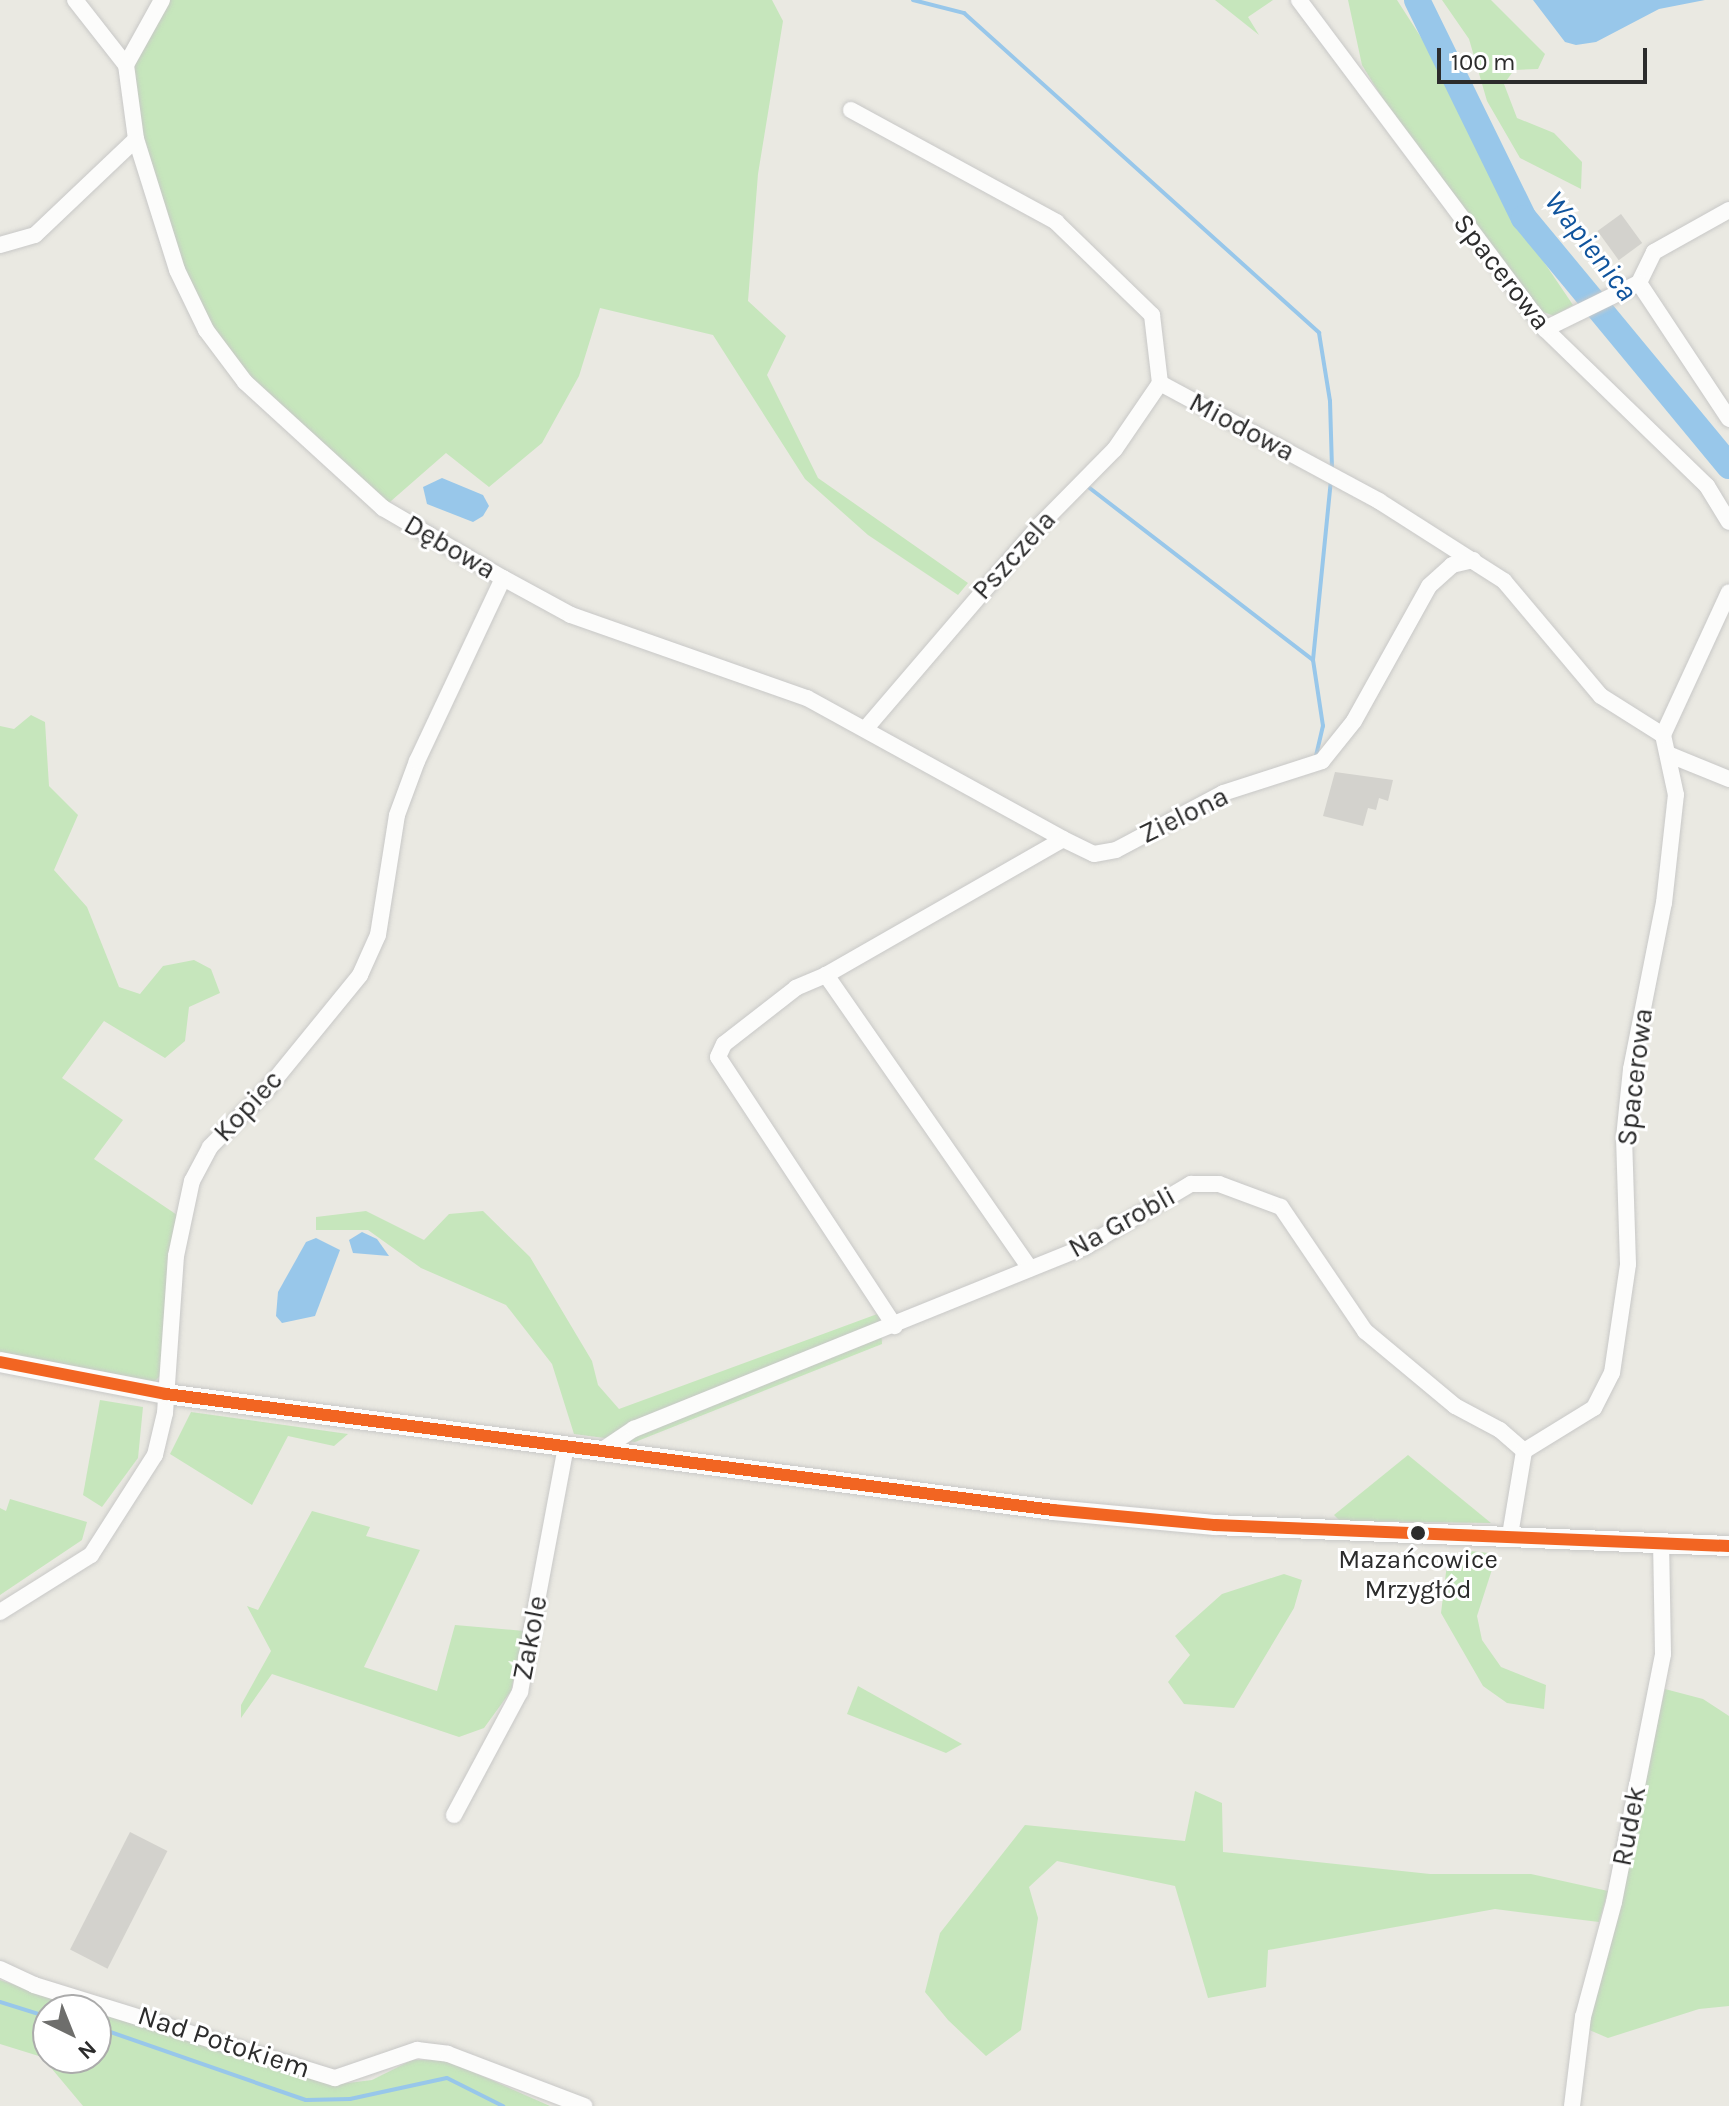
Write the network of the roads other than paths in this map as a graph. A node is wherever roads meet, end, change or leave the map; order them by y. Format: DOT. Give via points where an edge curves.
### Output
graph roads {
  1 [pos="75,0"];
  2 [pos="162,0"];
  3 [pos="1299,0"];
  4 [pos="126,65"];
  5 [pos="851,110"];
  6 [pos="136,139"];
  7 [pos="1729,210"];
  8 [pos="0,245"];
  9 [pos="1639,283"];
  10 [pos="1545,329"];
  11 [pos="1160,383"];
  12 [pos="1729,419"];
  13 [pos="1729,522"];
  14 [pos="1473,560"];
  15 [pos="503,578"];
  16 [pos="1729,592"];
  17 [pos="867,727"];
  18 [pos="1663,735"];
  19 [pos="1670,755"];
  20 [pos="1729,779"];
  21 [pos="1063,839"];
  22 [pos="826,975"];
  23 [pos="1029,1267"];
  24 [pos="895,1326"];
  25 [pos="0,1362"];
  26 [pos="166,1394"];
  27 [pos="566,1447"];
  28 [pos="601,1451"];
  29 [pos="1524,1451"];
  30 [pos="1510,1535"];
  31 [pos="1661,1543"];
  32 [pos="1729,1546"];
  33 [pos="0,1612"];
  34 [pos="454,1815"];
  35 [pos="0,1969"];
  36 [pos="584,2106"];
  37 [pos="1572,2106"];
  1 -- 4 [label="street"];
  2 -- 4 [label="street"];
  3 -- 10 [label="street, Spacerowa"];
  4 -- 6 [label="street, Dębowa"];
  5 -- 11 [label="street, Miodowa" via="1056,222 1152,315"];
  6 -- 8 [label="street" via="35,235"];
  6 -- 15 [label="street, Dębowa" via="177,270 206,330 245,382 383,508"];
  7 -- 9 [label="street" via="1654,252"];
  9 -- 10 [label="street"];
  9 -- 12 [label="street"];
  10 -- 13 [label="street, Spacerowa" via="1707,486"];
  11 -- 14 [label="street, Miodowa" via="1379,501"];
  11 -- 17 [label="street, Pszczela" via="1115,449 1039,526"];
  14 -- 18 [label="street, Miodowa" via="1504,581 1601,696"];
  14 -- 21 [label="street, Zielona" via="1452,565 1429,586 1354,721 1322,761 1223,793 1116,850 1094,854"];
  15 -- 17 [label="street, Dębowa" via="571,615 660,643"];
  15 -- 26 [label="street, Kopiec" via="397,815 378,935 360,975 268,1088 210,1147 192,1181 176,1256"];
  16 -- 18 [label="street"];
  17 -- 21 [label="street, Dębowa"];
  18 -- 19 [label="street, Spacerowa"];
  19 -- 20 [label="street"];
  19 -- 29 [label="street, Spacerowa" via="1676,795 1664,903 1631,1069 1624,1138 1628,1264 1612,1373 1594,1408"];
  21 -- 22 [label="street"];
  22 -- 23 [label="street"];
  22 -- 24 [label="street" via="796,988 724,1044 718,1057"];
  23 -- 24 [label="street, Na Grobli"];
  23 -- 29 [label="street, Na Grobli" via="1083,1248 1191,1184 1242,1192 1292,1218 1340,1302 1365,1331 1455,1406 1500,1430"];
  24 -- 28 [label="street, Na Grobli" via="634,1429"];
  25 -- 26 [label="street"];
  26 -- 27 [label="street"];
  26 -- 33 [label="street, Kopiec" via="155,1455 91,1555"];
  27 -- 28 [label="street"];
  27 -- 34 [label="street, Zakole" via="520,1692"];
  28 -- 30 [label="street" via="1168,1522"];
  29 -- 30 [label="street"];
  30 -- 31 [label="street"];
  31 -- 32 [label="street"];
  31 -- 37 [label="street, Rudek" via="1663,1654 1614,1902 1583,2017"];
  35 -- 36 [label="street, Nad Potokiem" via="34,1985 335,2078 417,2050 448,2054"];
}
